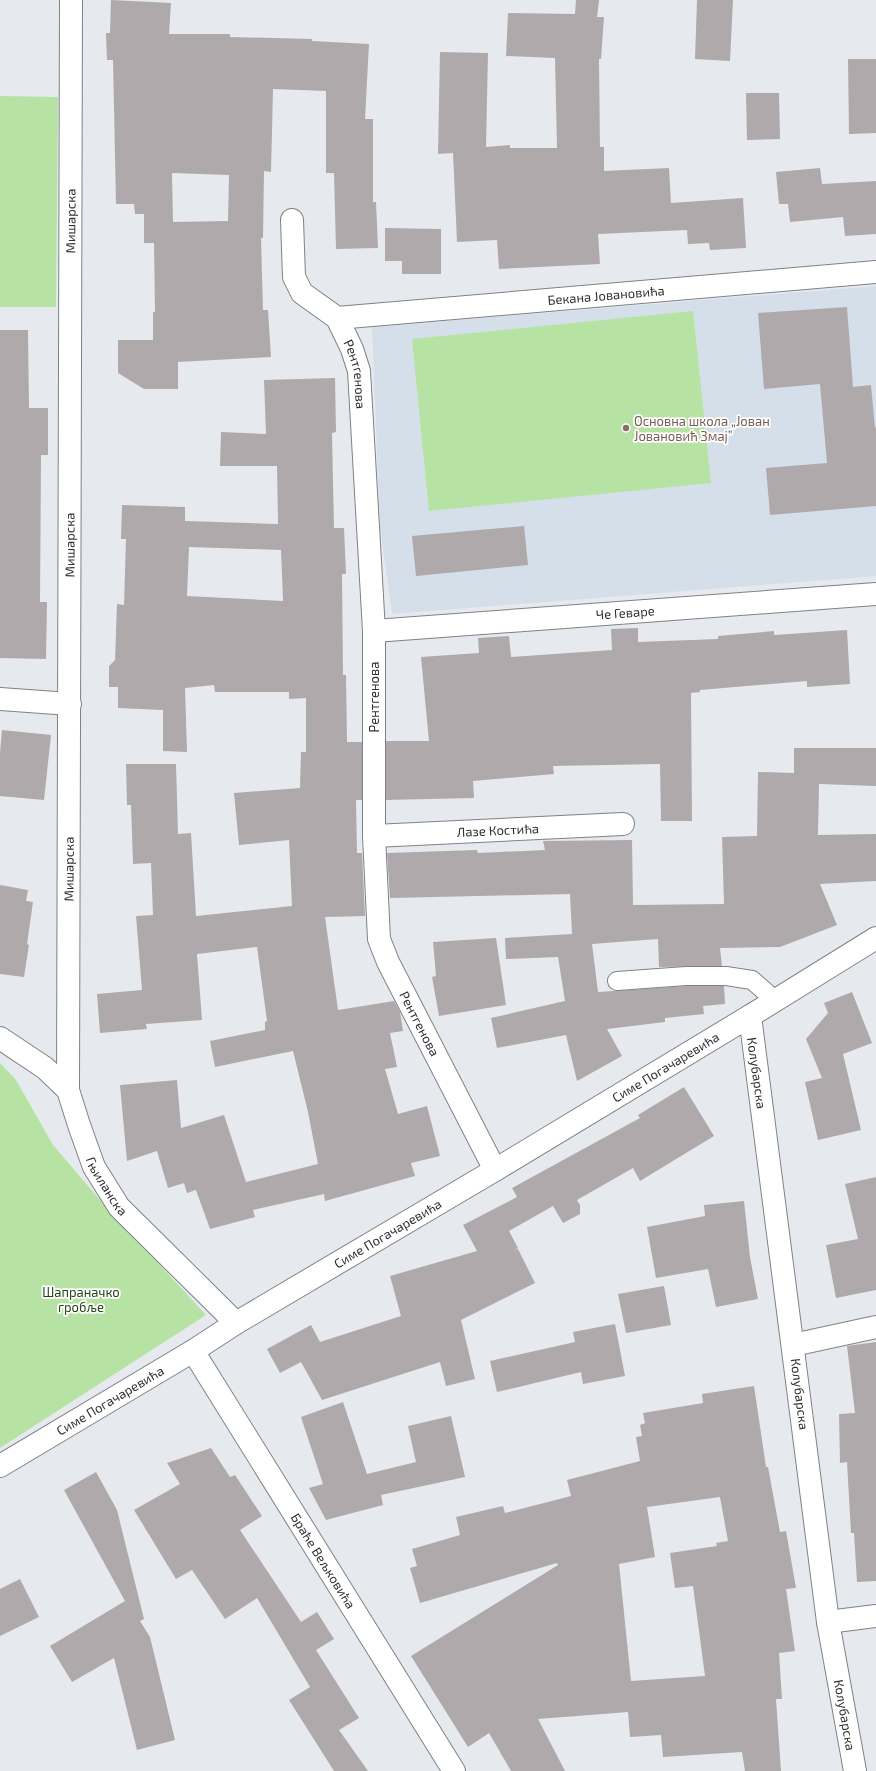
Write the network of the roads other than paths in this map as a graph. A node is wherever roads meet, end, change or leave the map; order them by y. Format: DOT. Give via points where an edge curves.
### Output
graph roads {
  1 [pos="70,0"];
  2 [pos="292,220"];
  3 [pos="876,272"];
  4 [pos="337,318"];
  5 [pos="876,594"];
  6 [pos="374,631"];
  7 [pos="0,699"];
  8 [pos="70,704"];
  9 [pos="622,824"];
  10 [pos="374,836"];
  11 [pos="876,938"];
  12 [pos="617,981"];
  13 [pos="776,1001"];
  14 [pos="750,1016"];
  15 [pos="0,1038"];
  16 [pos="68,1090"];
  17 [pos="496,1170"];
  18 [pos="236,1323"];
  19 [pos="876,1327"];
  20 [pos="793,1345"];
  21 [pos="193,1351"];
  22 [pos="0,1466"];
  23 [pos="876,1616"];
  24 [pos="828,1622"];
  25 [pos="454,1771"];
  26 [pos="855,1771"];
  1 -- 8 [label="street, Мишарска"];
  2 -- 4 [label="street, Рентгенова" via="294,277 302,293"];
  3 -- 4 [label="street, Бекана Јовановића"];
  4 -- 6 [label="street, Рентгенова" via="359,371"];
  5 -- 6 [label="street, Че Геваре"];
  6 -- 10 [label="street, Рентгенова"];
  7 -- 8 [label="street"];
  8 -- 16 [label="street, Мишарска"];
  9 -- 10 [label="street, Лазе Костића"];
  10 -- 17 [label="street, Рентгенова" via="379,939 388,962"];
  11 -- 13 [label="street, Симе Погачаревића"];
  12 -- 13 [label="lane" via="726,976 752,980"];
  13 -- 14 [label="street, Симе Погачаревића"];
  14 -- 17 [label="street, Симе Погачаревића"];
  14 -- 20 [label="street, Колубарска"];
  15 -- 16 [label="street, Гњиланска" via="45,1068"];
  16 -- 18 [label="street, Гњиланска" via="94,1167 119,1207"];
  17 -- 18 [label="street, Симе Погачаревића"];
  18 -- 21 [label="street, Симе Погачаревића"];
  19 -- 20 [label="street"];
  20 -- 24 [label="street, Колубарска"];
  21 -- 22 [label="street, Симе Погачаревића"];
  21 -- 25 [label="street, Браће Вељковића"];
  23 -- 24 [label="street"];
  24 -- 26 [label="street, Колубарска"];
}
